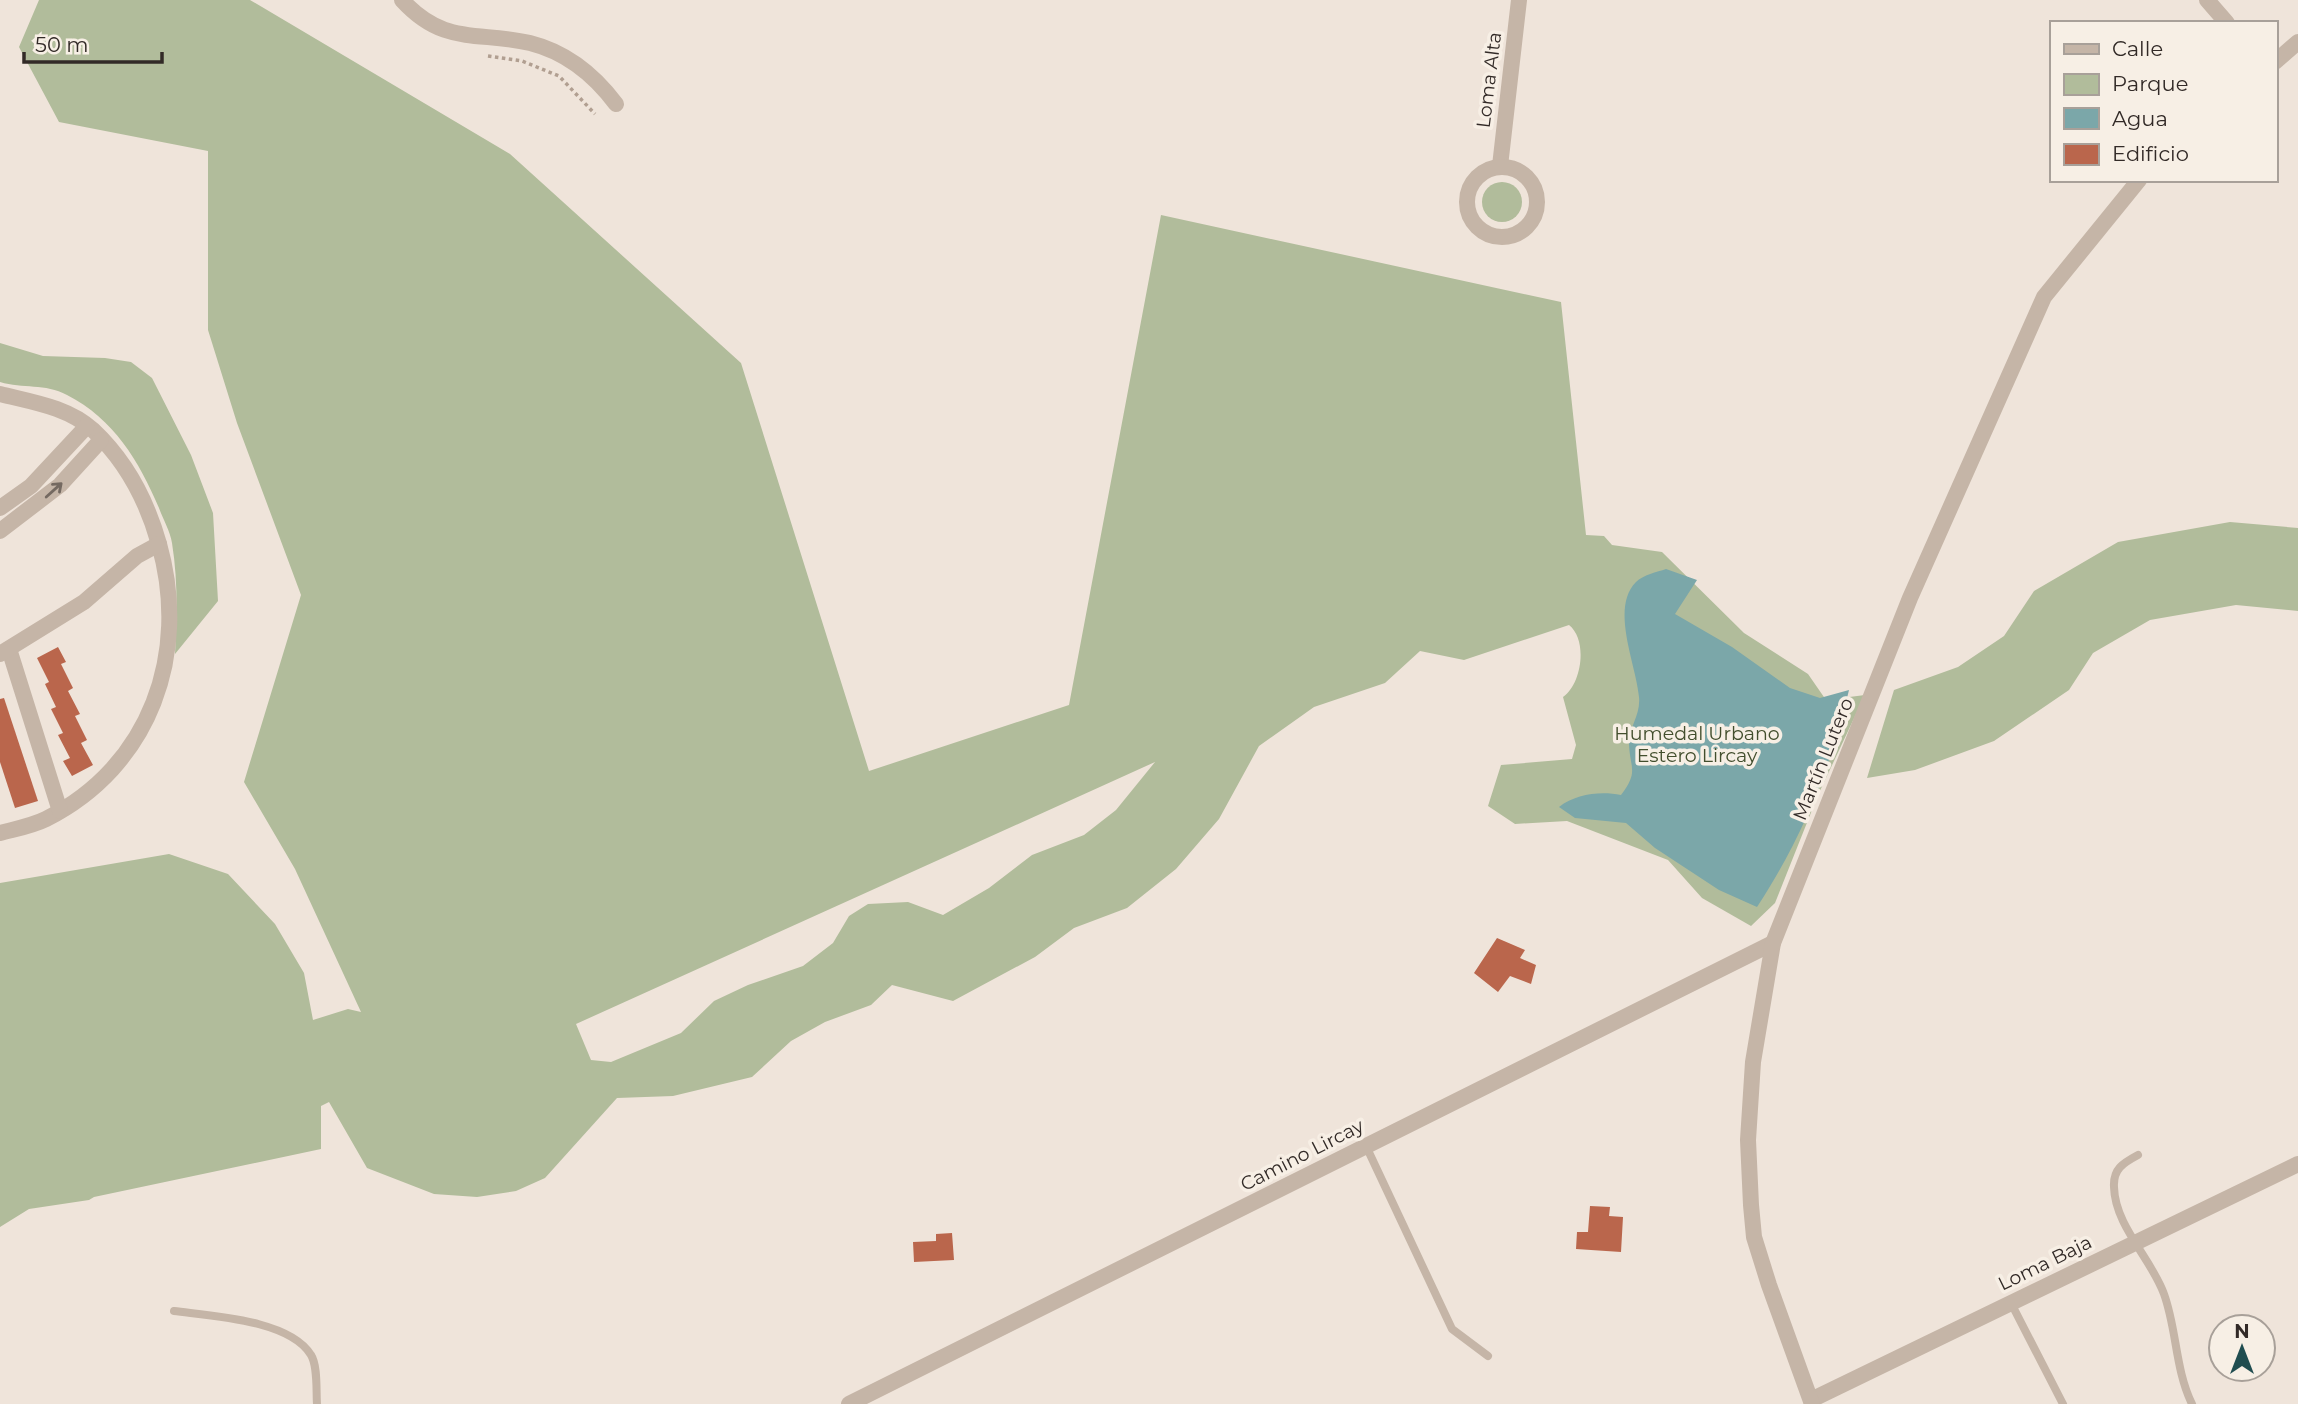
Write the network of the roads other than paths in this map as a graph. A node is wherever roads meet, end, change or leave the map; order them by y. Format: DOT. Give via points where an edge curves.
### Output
graph roads {
  1 [pos="402,0"];
  2 [pos="1520,0"];
  3 [pos="2207,0"];
  4 [pos="2225,21"];
  5 [pos="2298,42"];
  6 [pos="2277,60"];
  7 [pos="616,104"];
  8 [pos="1500,166"];
  9 [pos="2137,182"];
  10 [pos="0,394"];
  11 [pos="87,426"];
  12 [pos="101,440"];
  13 [pos="0,508"];
  14 [pos="0,531"];
  15 [pos="159,544"];
  16 [pos="4,652"];
  17 [pos="60,811"];
  18 [pos="0,833"];
  19 [pos="1773,943"];
  20 [pos="1366,1146"];
  21 [pos="2138,1155"];
  22 [pos="2298,1164"];
  23 [pos="2137,1242"];
  24 [pos="2011,1303"];
  25 [pos="174,1311"];
  26 [pos="1488,1356"];
  27 [pos="1812,1402"];
  28 [pos="317,1404"];
  29 [pos="849,1404"];
  30 [pos="2063,1404"];
  31 [pos="2192,1404"];
  1 -- 7 [label="street" via="440,29 465,37 530,43 556,52 584,70"];
  2 -- 8 [label="street, Loma Alta"];
  3 -- 4 [label="street"];
  5 -- 6 [label="street"];
  8 -- 8 [label="street" via="1527,175 1539,200 1530,227 1504,239 1478,230 1465,204 1475,178"];
  9 -- 19 [label="street, Martín Lutero" via="2043,298 1910,598"];
  10 -- 11 [label="street" via="59,409"];
  11 -- 12 [label="street"];
  11 -- 13 [label="street" via="31,486"];
  14 -- 12 [label="street, one-way" via="60,485"];
  12 -- 15 [label="street" via="149,509"];
  15 -- 16 [label="street" via="137,556 84,602"];
  15 -- 17 [label="street" via="171,614 166,662 152,707 128,749 97,783"];
  16 -- 17 [label="street"];
  17 -- 18 [label="street" via="43,821"];
  19 -- 20 [label="street, Camino Lircay"];
  19 -- 27 [label="street, Martín Lutero" via="1753,1062 1748,1140 1751,1205 1754,1237 1765,1273"];
  20 -- 26 [label="lane" via="1452,1329"];
  20 -- 29 [label="street, Camino Lircay"];
  21 -- 23 [label="lane" via="2121,1164 2114,1187 2121,1216"];
  22 -- 23 [label="street, Loma Baja"];
  23 -- 24 [label="street, Loma Baja"];
  23 -- 31 [label="lane" via="2164,1294"];
  24 -- 27 [label="street, Loma Baja"];
  24 -- 30 [label="lane"];
  25 -- 28 [label="lane" via="245,1321 295,1338 313,1357"];
}
